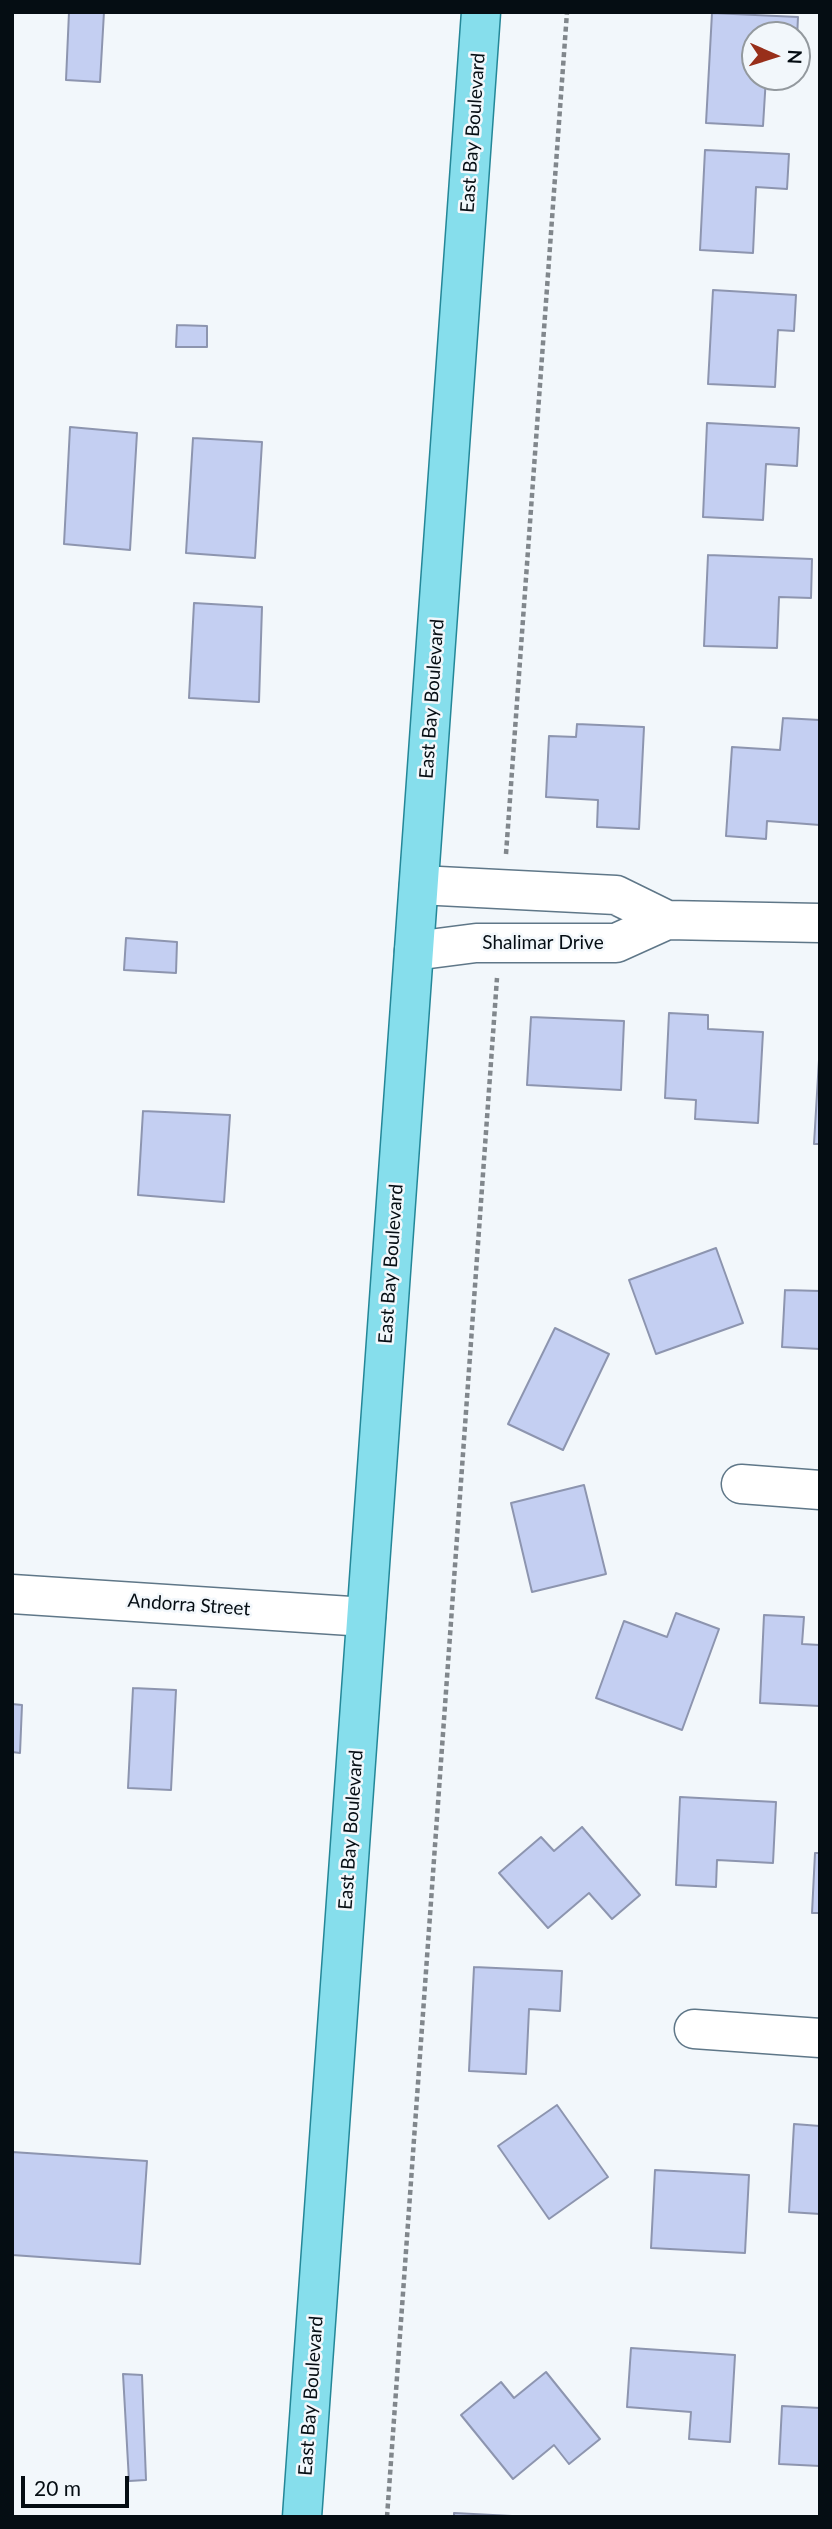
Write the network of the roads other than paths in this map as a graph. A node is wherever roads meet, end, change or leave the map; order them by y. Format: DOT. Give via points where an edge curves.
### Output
graph roads {
  1 [pos="481,12"];
  2 [pos="419,885"];
  3 [pos="667,920"];
  4 [pos="820,923"];
  5 [pos="414,951"];
  6 [pos="741,1484"];
  7 [pos="820,1490"];
  8 [pos="12,1594"];
  9 [pos="366,1617"];
  10 [pos="694,2029"];
  11 [pos="820,2038"];
  12 [pos="302,2517"];
  1 -- 2 [label="main road, East Bay Boulevard"];
  2 -- 3 [label="street, Shalimar Drive" via="616,895"];
  2 -- 5 [label="main road, East Bay Boulevard"];
  3 -- 4 [label="street, Shalimar Drive"];
  3 -- 5 [label="street, Shalimar Drive" via="616,943 499,942"];
  5 -- 9 [label="main road, East Bay Boulevard"];
  6 -- 7 [label="street"];
  8 -- 9 [label="street, Andorra Street"];
  9 -- 12 [label="main road, East Bay Boulevard"];
  10 -- 11 [label="street"];
}
